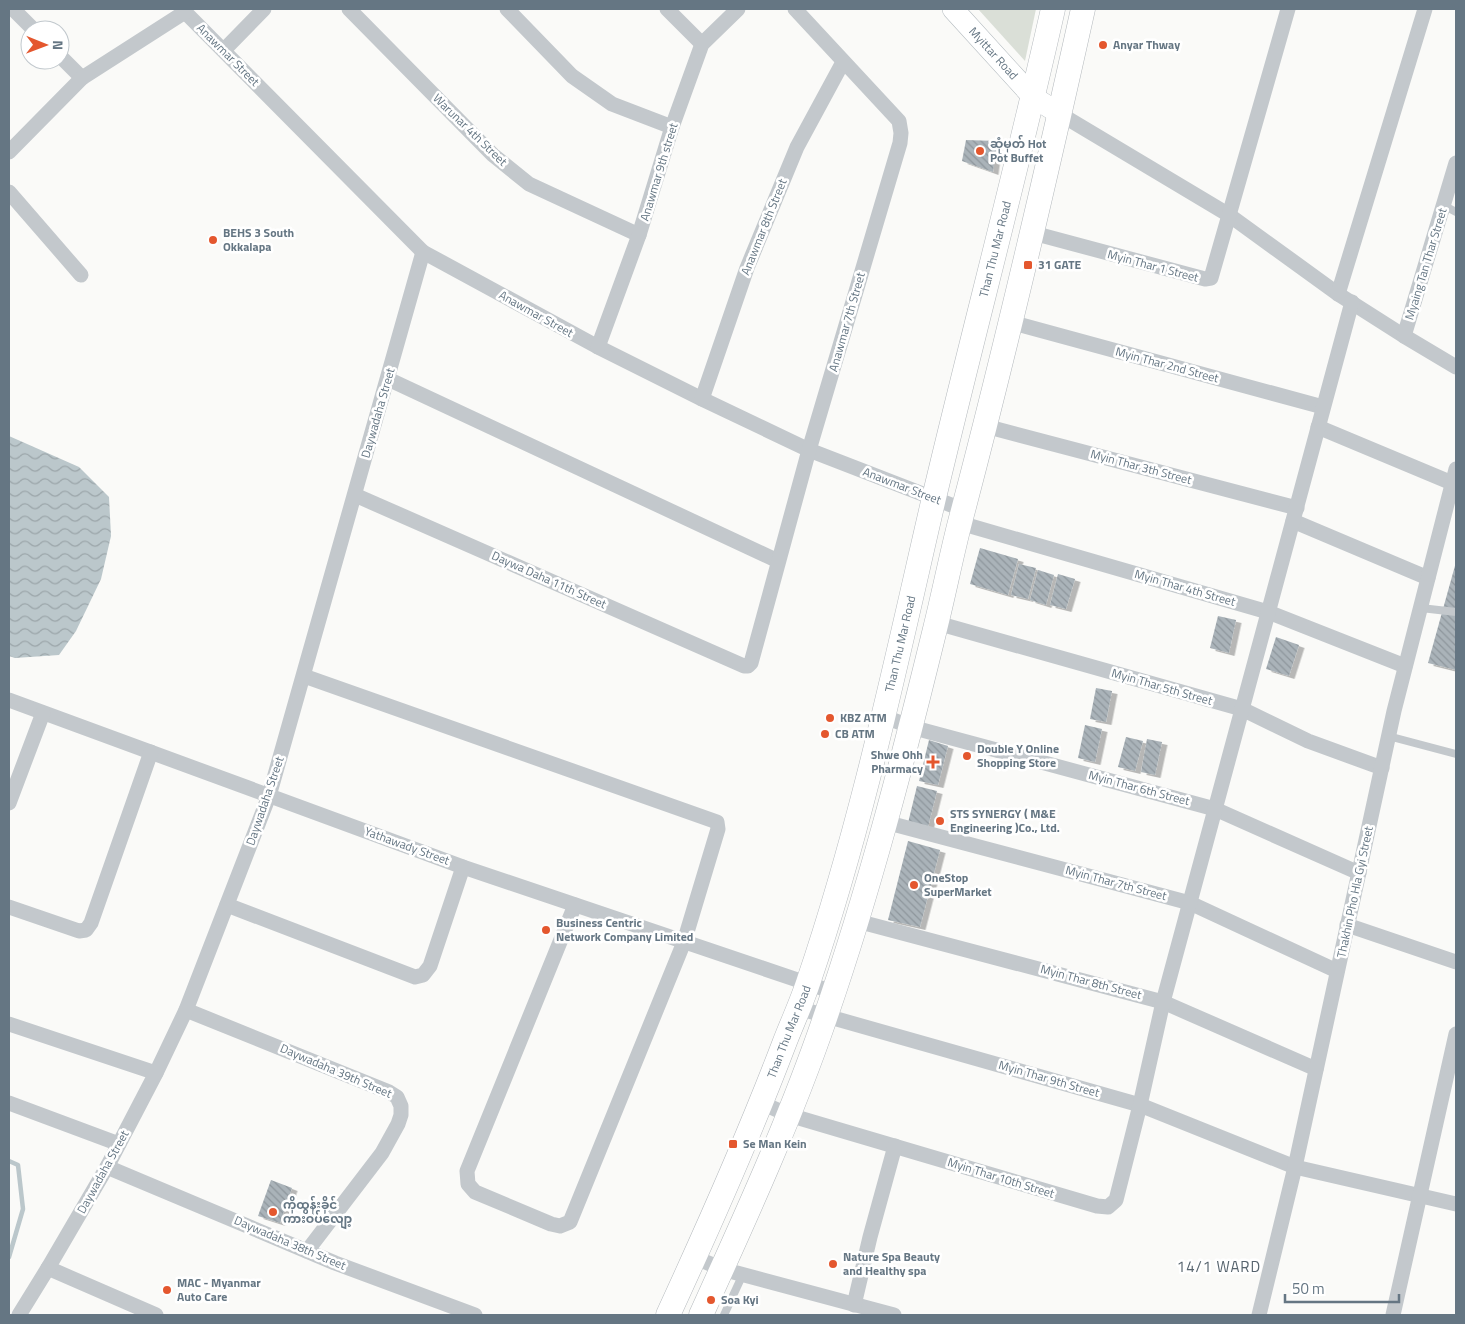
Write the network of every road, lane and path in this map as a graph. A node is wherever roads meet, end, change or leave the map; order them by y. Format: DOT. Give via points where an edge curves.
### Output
graph roads {
  1 [pos="13,9"];
  2 [pos="264,9"];
  3 [pos="349,9"];
  4 [pos="507,9"];
  5 [pos="667,9"];
  6 [pos="738,9"];
  7 [pos="795,9"];
  8 [pos="953,9"];
  9 [pos="1054,9"];
  10 [pos="1083,9"];
  11 [pos="1288,9"];
  12 [pos="1425,9"];
  13 [pos="183,10"];
  14 [pos="24,20"];
  15 [pos="702,44"];
  16 [pos="224,50"];
  17 [pos="843,62"];
  18 [pos="70,66"];
  19 [pos="82,78"];
  20 [pos="1033,97"];
  21 [pos="1060,114"];
  22 [pos="672,128"];
  23 [pos="9,152"];
  24 [pos="1456,163"];
  25 [pos="9,192"];
  26 [pos="1450,208"];
  27 [pos="1229,215"];
  28 [pos="1033,233"];
  29 [pos="639,235"];
  30 [pos="423,252"];
  31 [pos="81,275"];
  32 [pos="1338,294"];
  33 [pos="1352,302"];
  34 [pos="976,325"];
  35 [pos="1008,329"];
  36 [pos="1404,336"];
  37 [pos="598,348"];
  38 [pos="1456,367"];
  39 [pos="388,379"];
  40 [pos="702,399"];
  41 [pos="1323,407"];
  42 [pos="985,426"];
  43 [pos="1318,427"];
  44 [pos="809,450"];
  45 [pos="1454,476"];
  46 [pos="355,495"];
  47 [pos="934,498"];
  48 [pos="1295,514"];
  49 [pos="962,516"];
  50 [pos="778,560"];
  51 [pos="1428,578"];
  52 [pos="1421,608"];
  53 [pos="1268,612"];
  54 [pos="1456,612"];
  55 [pos="936,623"];
  56 [pos="744,666"];
  57 [pos="1405,666"];
  58 [pos="304,676"];
  59 [pos="9,700"];
  60 [pos="1242,709"];
  61 [pos="43,712"];
  62 [pos="883,716"];
  63 [pos="911,727"];
  64 [pos="1388,736"];
  65 [pos="151,752"];
  66 [pos="1456,754"];
  67 [pos="1382,768"];
  68 [pos="269,796"];
  69 [pos="9,803"];
  70 [pos="1215,809"];
  71 [pos="885,822"];
  72 [pos="463,867"];
  73 [pos="1358,872"];
  74 [pos="1190,903"];
  75 [pos="227,905"];
  76 [pos="575,905"];
  77 [pos="9,907"];
  78 [pos="857,921"];
  79 [pos="1347,925"];
  80 [pos="684,942"];
  81 [pos="1456,962"];
  82 [pos="1337,971"];
  83 [pos="808,984"];
  84 [pos="833,992"];
  85 [pos="1164,1002"];
  86 [pos="798,1008"];
  87 [pos="186,1010"];
  88 [pos="826,1017"];
  89 [pos="9,1024"];
  90 [pos="1456,1034"];
  91 [pos="1316,1069"];
  92 [pos="156,1073"];
  93 [pos="1451,1082"];
  94 [pos="9,1103"];
  95 [pos="761,1103"];
  96 [pos="1140,1104"];
  97 [pos="789,1115"];
  98 [pos="119,1144"];
  99 [pos="895,1146"];
  100 [pos="1295,1166"];
  101 [pos="107,1167"];
  102 [pos="1420,1195"];
  103 [pos="1456,1204"];
  104 [pos="307,1251"];
  105 [pos="694,1257"];
  106 [pos="48,1268"];
  107 [pos="732,1271"];
  108 [pos="854,1305"];
  109 [pos="19,1315"];
  110 [pos="156,1315"];
  111 [pos="474,1315"];
  112 [pos="668,1315"];
  113 [pos="701,1315"];
  114 [pos="724,1315"];
  115 [pos="894,1315"];
  116 [pos="1259,1315"];
  117 [pos="1393,1315"];
  1 -- 14 [label="street"];
  2 -- 16 [label="street"];
  3 -- 29 [label="street, Warunar 4th Street" via="493,155 529,184"];
  4 -- 22 [label="street" via="572,76 612,104"];
  5 -- 15 [label="street"];
  6 -- 15 [label="street, Anawmar 9th street"];
  7 -- 17 [label="street, Anawmar 7th Street"];
  8 -- 20 [label="main road, Myittar Road"];
  9 -- 20 [label="main road, Than Thu Mar Road"];
  10 -- 21 [label="main road"];
  11 -- 27 [label="street"];
  12 -- 32 [label="street"];
  13 -- 16 [label="street, Anawmar Street"];
  13 -- 19 [label="street"];
  15 -- 22 [label="street, Anawmar 9th street"];
  16 -- 30 [label="street, Anawmar Street"];
  17 -- 40 [label="street, Anawmar 8th Street" via="797,147 747,268"];
  17 -- 44 [label="street, Anawmar 7th Street" via="899,121 901,133"];
  18 -- 19 [label="street"];
  19 -- 23 [label="street"];
  20 -- 21 [label="main road, Myittar Road"];
  20 -- 34 [label="main road, Than Thu Mar Road"];
  21 -- 27 [label="street"];
  21 -- 28 [label="main road"];
  22 -- 29 [label="street, Anawmar 9th street"];
  24 -- 26 [label="street, Myaing Tan Thar Street"];
  25 -- 31 [label="street"];
  26 -- 36 [label="street, Myaing Tan Thar Street"];
  27 -- 28 [label="street, Myin Thar 1 Street" via="1211,278 1207,280"];
  27 -- 32 [label="street"];
  28 -- 35 [label="main road"];
  29 -- 37 [label="street, Anawmar 9th street"];
  30 -- 37 [label="street, Anawmar Street"];
  30 -- 39 [label="street, Daywadaha Street"];
  32 -- 33 [label="street"];
  33 -- 36 [label="street"];
  33 -- 41 [label="street"];
  34 -- 35 [label="main road"];
  34 -- 47 [label="main road, Than Thu Mar Road"];
  35 -- 41 [label="street, Myin Thar 2nd Street"];
  35 -- 42 [label="main road"];
  36 -- 38 [label="street"];
  37 -- 40 [label="street, Anawmar Street"];
  39 -- 46 [label="street, Daywadaha Street"];
  39 -- 50 [label="street"];
  40 -- 44 [label="street, Anawmar Street"];
  41 -- 43 [label="street"];
  42 -- 48 [label="street, Myin Thar 3th Street"];
  42 -- 49 [label="main road"];
  43 -- 45 [label="street"];
  43 -- 48 [label="street"];
  44 -- 47 [label="street, Anawmar Street"];
  44 -- 50 [label="street, Anawmar 7th Street"];
  45 -- 51 [label="street, Thakhin Pho Hla Gyi Street"];
  46 -- 56 [label="street, Daywa Daha 11th Street"];
  46 -- 58 [label="street, Daywadaha Street"];
  47 -- 49 [label="street, Anawmar Street"];
  47 -- 62 [label="main road, Than Thu Mar Road"];
  48 -- 51 [label="street, Myin Thar 3th Street"];
  48 -- 53 [label="street"];
  49 -- 53 [label="street, Myin Thar 4th Street"];
  49 -- 55 [label="main road"];
  50 -- 56 [label="street, Anawmar 7th Street" via="751,663"];
  51 -- 52 [label="street, Thakhin Pho Hla Gyi Street"];
  52 -- 54 [label="lane"];
  52 -- 57 [label="street, Thakhin Pho Hla Gyi Street"];
  53 -- 57 [label="street, Myin Thar 4th Street"];
  53 -- 60 [label="street"];
  55 -- 60 [label="street, Myin Thar 5th Street"];
  55 -- 63 [label="main road"];
  57 -- 64 [label="street, Thakhin Pho Hla Gyi Street"];
  58 -- 68 [label="street, Daywadaha Street"];
  58 -- 80 [label="street" via="717,822 718,829"];
  59 -- 61 [label="street, Yathawady Street"];
  60 -- 67 [label="street, Myin Thar 5th Street" via="1308,741"];
  60 -- 70 [label="street"];
  61 -- 65 [label="street, Yathawady Street"];
  61 -- 69 [label="street"];
  62 -- 63 [label="street, Myin Thar 6th Street"];
  62 -- 83 [label="main road, Than Thu Mar Road" via="856,825"];
  63 -- 70 [label="street, Myin Thar 6th Street"];
  63 -- 71 [label="main road"];
  64 -- 66 [label="lane"];
  64 -- 67 [label="street, Thakhin Pho Hla Gyi Street"];
  65 -- 68 [label="street, Yathawady Street"];
  65 -- 77 [label="street" via="86,930 79,931"];
  67 -- 73 [label="street, Thakhin Pho Hla Gyi Street"];
  68 -- 72 [label="street, Yathawady Street"];
  68 -- 75 [label="street, Daywadaha Street"];
  70 -- 73 [label="street, Myin Thar 6th Street"];
  70 -- 74 [label="street"];
  71 -- 74 [label="street, Myin Thar 7th Street"];
  71 -- 78 [label="main road"];
  72 -- 75 [label="street" via="430,966 423,975 415,977"];
  72 -- 76 [label="street, Yathawady Street"];
  73 -- 79 [label="street, Thakhin Pho Hla Gyi Street"];
  74 -- 82 [label="street, Myin Thar 7th Street"];
  74 -- 85 [label="street"];
  75 -- 87 [label="street, Daywadaha Street"];
  76 -- 80 [label="street, Yathawady Street"];
  76 -- 80 [label="street" via="467,1171 468,1184 475,1192 551,1224 560,1226 570,1222"];
  78 -- 84 [label="main road"];
  78 -- 85 [label="street, Myin Thar 8th Street"];
  79 -- 81 [label="street"];
  79 -- 82 [label="street, Thakhin Pho Hla Gyi Street"];
  80 -- 83 [label="street, Yathawady Street"];
  82 -- 91 [label="street, Thakhin Pho Hla Gyi Street"];
  83 -- 84 [label="street, Yathawady Street"];
  83 -- 86 [label="main road, Than Thu Mar Road"];
  84 -- 88 [label="main road"];
  85 -- 91 [label="street, Myin Thar 8th Street"];
  85 -- 96 [label="street"];
  86 -- 88 [label="street, Myin Thar 9th Street"];
  86 -- 95 [label="main road, Than Thu Mar Road"];
  87 -- 92 [label="street, Daywadaha Street"];
  87 -- 104 [label="street, Daywadaha 39th Street" via="397,1097 401,1115 382,1152"];
  88 -- 96 [label="street, Myin Thar 9th Street"];
  88 -- 97 [label="main road"];
  89 -- 92 [label="street"];
  90 -- 93 [label="street"];
  91 -- 100 [label="street, Thakhin Pho Hla Gyi Street"];
  92 -- 98 [label="street, Daywadaha Street"];
  93 -- 102 [label="street"];
  94 -- 98 [label="street"];
  95 -- 97 [label="street, Myin Thar 10th Street"];
  95 -- 105 [label="main road, Than Thu Mar Road"];
  96 -- 99 [label="street, Myin Thar 10th Street" via="1116,1200 1108,1207"];
  96 -- 100 [label="street, Myin Thar 9th Street"];
  97 -- 99 [label="street, Myin Thar 10th Street"];
  97 -- 107 [label="main road"];
  98 -- 101 [label="street, Daywadaha Street"];
  99 -- 108 [label="street"];
  100 -- 102 [label="street, Myin Thar 9th Street"];
  100 -- 116 [label="street, Thakhin Pho Hla Gyi Street"];
  101 -- 104 [label="street, Daywadaha 38th Street"];
  101 -- 106 [label="street, Daywadaha Street"];
  102 -- 103 [label="street, Myin Thar 9th Street"];
  102 -- 117 [label="street"];
  104 -- 111 [label="street, Daywadaha 38th Street"];
  105 -- 107 [label="street"];
  105 -- 112 [label="main road, Than Thu Mar Road"];
  106 -- 109 [label="street, Daywadaha Street"];
  106 -- 110 [label="street"];
  107 -- 108 [label="street"];
  107 -- 113 [label="main road"];
  107 -- 114 [label="lane"];
  108 -- 115 [label="street"];
}
